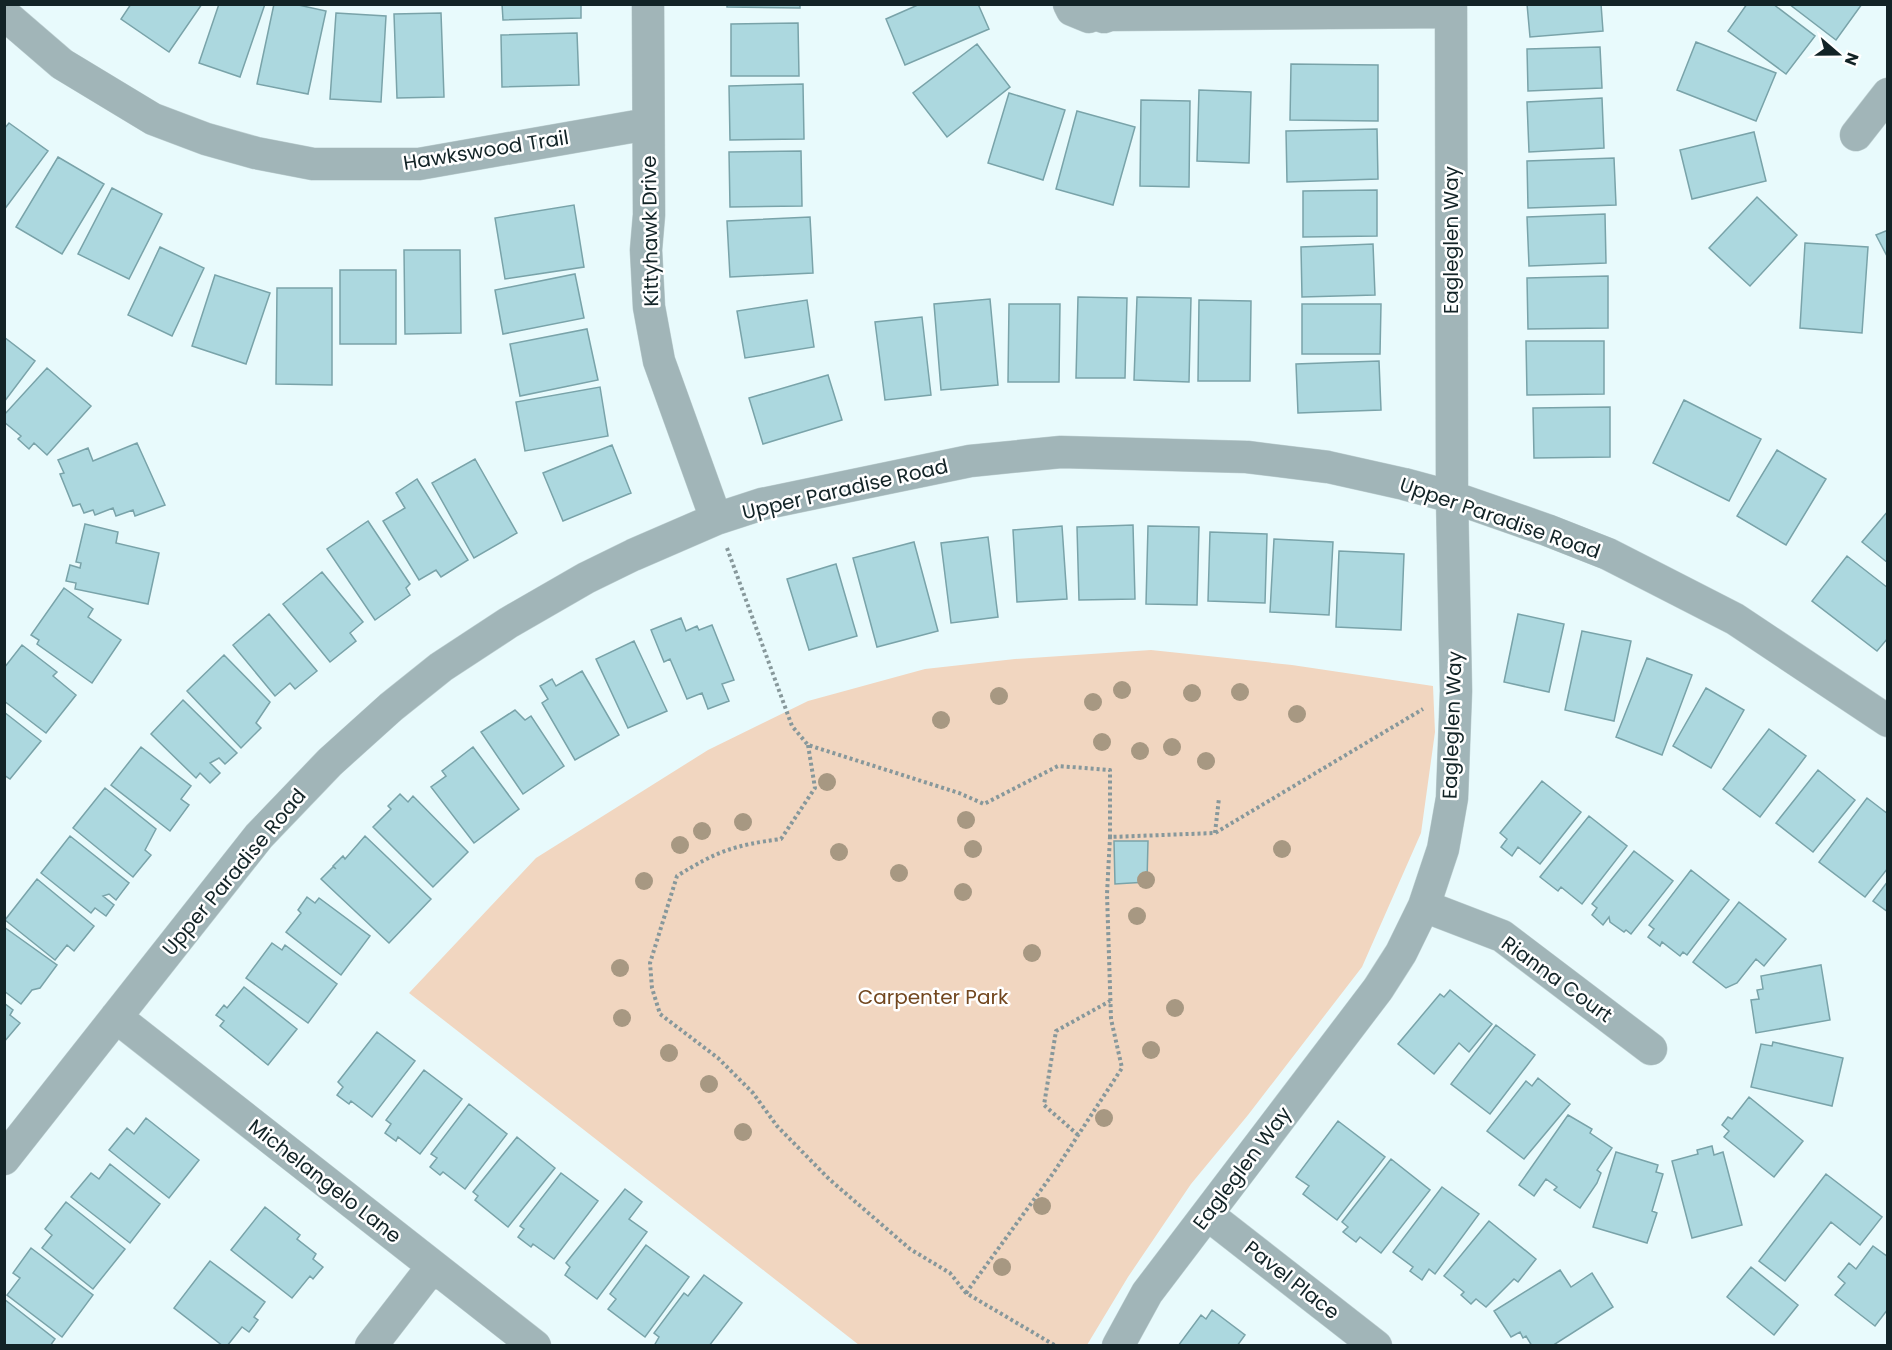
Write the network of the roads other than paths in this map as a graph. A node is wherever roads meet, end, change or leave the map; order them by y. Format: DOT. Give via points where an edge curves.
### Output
graph roads {
  1 [pos="648,4"];
  2 [pos="1069,4"];
  3 [pos="1451,8"];
  4 [pos="4,14"];
  5 [pos="1887,94"];
  6 [pos="648,124"];
  7 [pos="1856,135"];
  8 [pos="1452,497"];
  9 [pos="716,519"];
  10 [pos="1887,721"];
  11 [pos="1424,906"];
  12 [pos="116,1017"];
  13 [pos="1651,1049"];
  14 [pos="4,1159"];
  15 [pos="1208,1214"];
  16 [pos="433,1266"];
  17 [pos="371,1346"];
  18 [pos="534,1346"];
  19 [pos="1118,1346"];
  20 [pos="1376,1346"];
  1 -- 6 [label="street, Kittyhawk Drive"];
  2 -- 3 [label="street" via="1072,10 1089,17"];
  3 -- 8 [label="street, Eagleglen Way"];
  4 -- 6 [label="street, Hawkswood Trail" via="62,64 153,118 206,139 313,164 419,164"];
  5 -- 7 [label="street"];
  6 -- 9 [label="street, Kittyhawk Drive" via="646,250 659,361"];
  8 -- 9 [label="street, Upper Paradise Road" via="1328,467 1247,457 1061,452 959,463 762,504"];
  8 -- 10 [label="street, Upper Paradise Road" via="1608,554 1735,619"];
  8 -- 11 [label="street, Eagleglen Way" via="1456,691 1452,798 1443,849"];
  9 -- 12 [label="street, Upper Paradise Road" via="586,578 515,618 391,707 330,762 259,836"];
  11 -- 13 [label="street, Rianna Court" via="1502,936"];
  11 -- 15 [label="street, Eagleglen Way" via="1378,989"];
  12 -- 14 [label="street, Upper Paradise Road"];
  12 -- 16 [label="street, Michelangelo Lane"];
  15 -- 19 [label="street, Eagleglen Way" via="1148,1293"];
  15 -- 20 [label="street, Pavel Place"];
  16 -- 17 [label="street"];
  16 -- 18 [label="street, Michelangelo Lane"];
}
